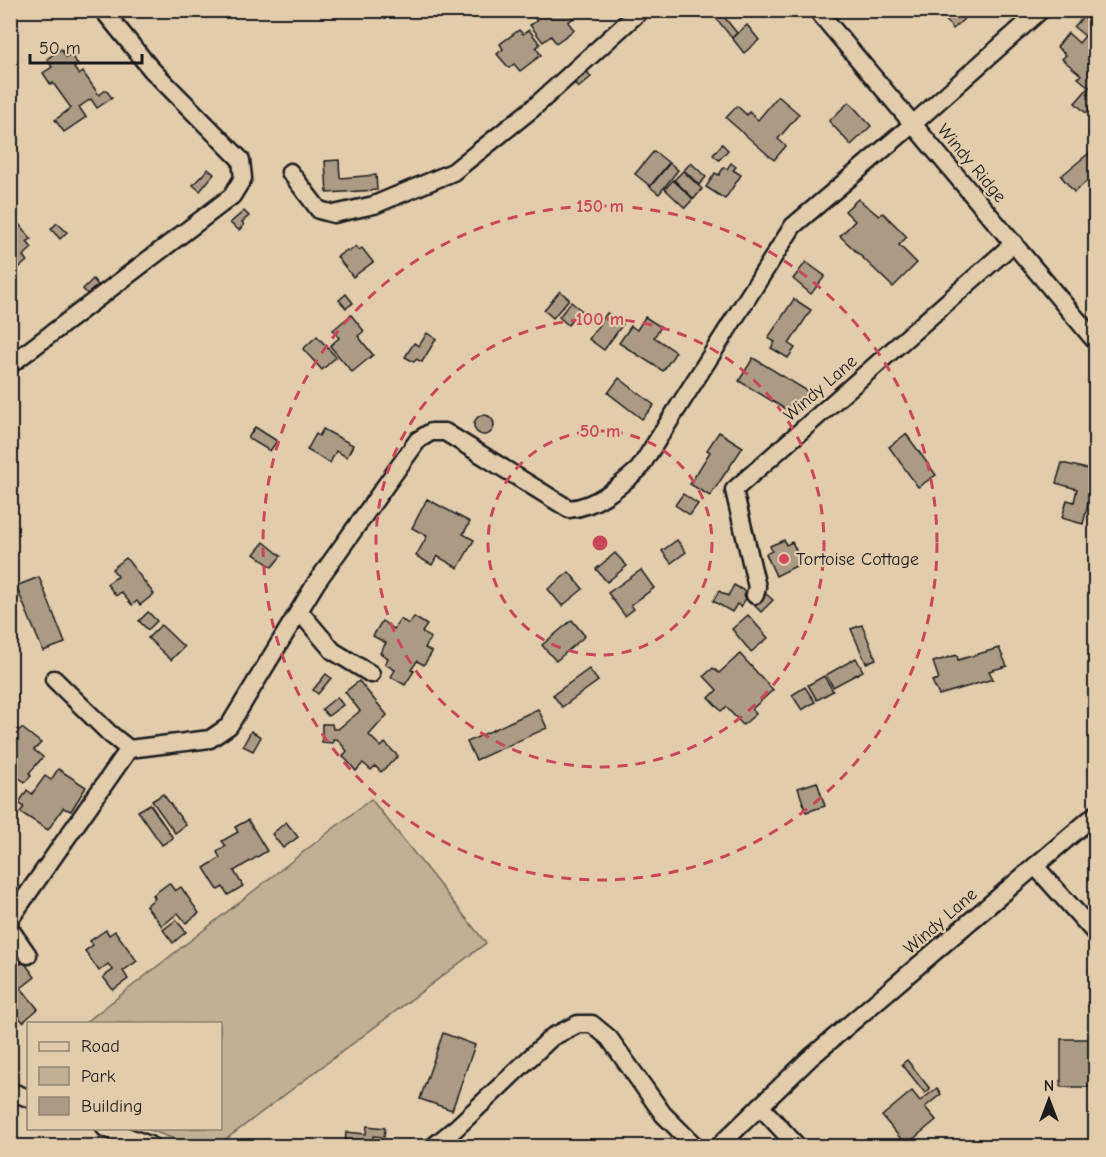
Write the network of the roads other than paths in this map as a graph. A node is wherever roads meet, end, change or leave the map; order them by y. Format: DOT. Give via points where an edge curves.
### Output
graph roads {
  1 [pos="103,10"];
  2 [pos="640,10"];
  3 [pos="817,10"];
  4 [pos="1041,10"];
  5 [pos="913,124"];
  6 [pos="290,172"];
  7 [pos="1014,243"];
  8 [pos="1095,342"];
  9 [pos="10,365"];
  10 [pos="756,595"];
  11 [pos="299,610"];
  12 [pos="370,674"];
  13 [pos="54,679"];
  14 [pos="129,749"];
  15 [pos="1095,814"];
  16 [pos="1035,866"];
  17 [pos="10,919"];
  18 [pos="10,929"];
  19 [pos="1095,934"];
  20 [pos="28,955"];
  21 [pos="10,1091"];
  22 [pos="27,1098"];
  23 [pos="760,1106"];
  24 [pos="110,1130"];
  25 [pos="152,1146"];
  26 [pos="434,1146"];
  27 [pos="695,1146"];
  28 [pos="719,1146"];
  29 [pos="797,1146"];
  1 -- 9 [label="street" via="151,69 241,160 243,178 232,196"];
  2 -- 6 [label="street" via="532,110 453,172 374,205 334,214 319,210"];
  3 -- 5 [label="street, Windy Ridge"];
  4 -- 5 [label="street"];
  5 -- 7 [label="street, Windy Ridge"];
  5 -- 11 [label="street" via="793,226 639,469 618,487 582,508 569,509 445,432 430,432 417,440"];
  7 -- 8 [label="street, Windy Ridge"];
  7 -- 10 [label="street, Windy Lane" via="734,490"];
  11 -- 12 [label="street" via="333,651"];
  11 -- 14 [label="street" via="229,726 221,733 210,739"];
  13 -- 14 [label="street"];
  14 -- 17 [label="street"];
  15 -- 16 [label="street, Windy Lane"];
  16 -- 19 [label="street"];
  16 -- 23 [label="street, Windy Lane" via="810,1058"];
  18 -- 20 [label="street"];
  21 -- 22 [label="street"];
  23 -- 28 [label="street, Windy Lane"];
  23 -- 29 [label="street"];
  24 -- 25 [label="street"];
  26 -- 27 [label="street" via="552,1037 578,1024 592,1024 609,1038 663,1114"];
}
